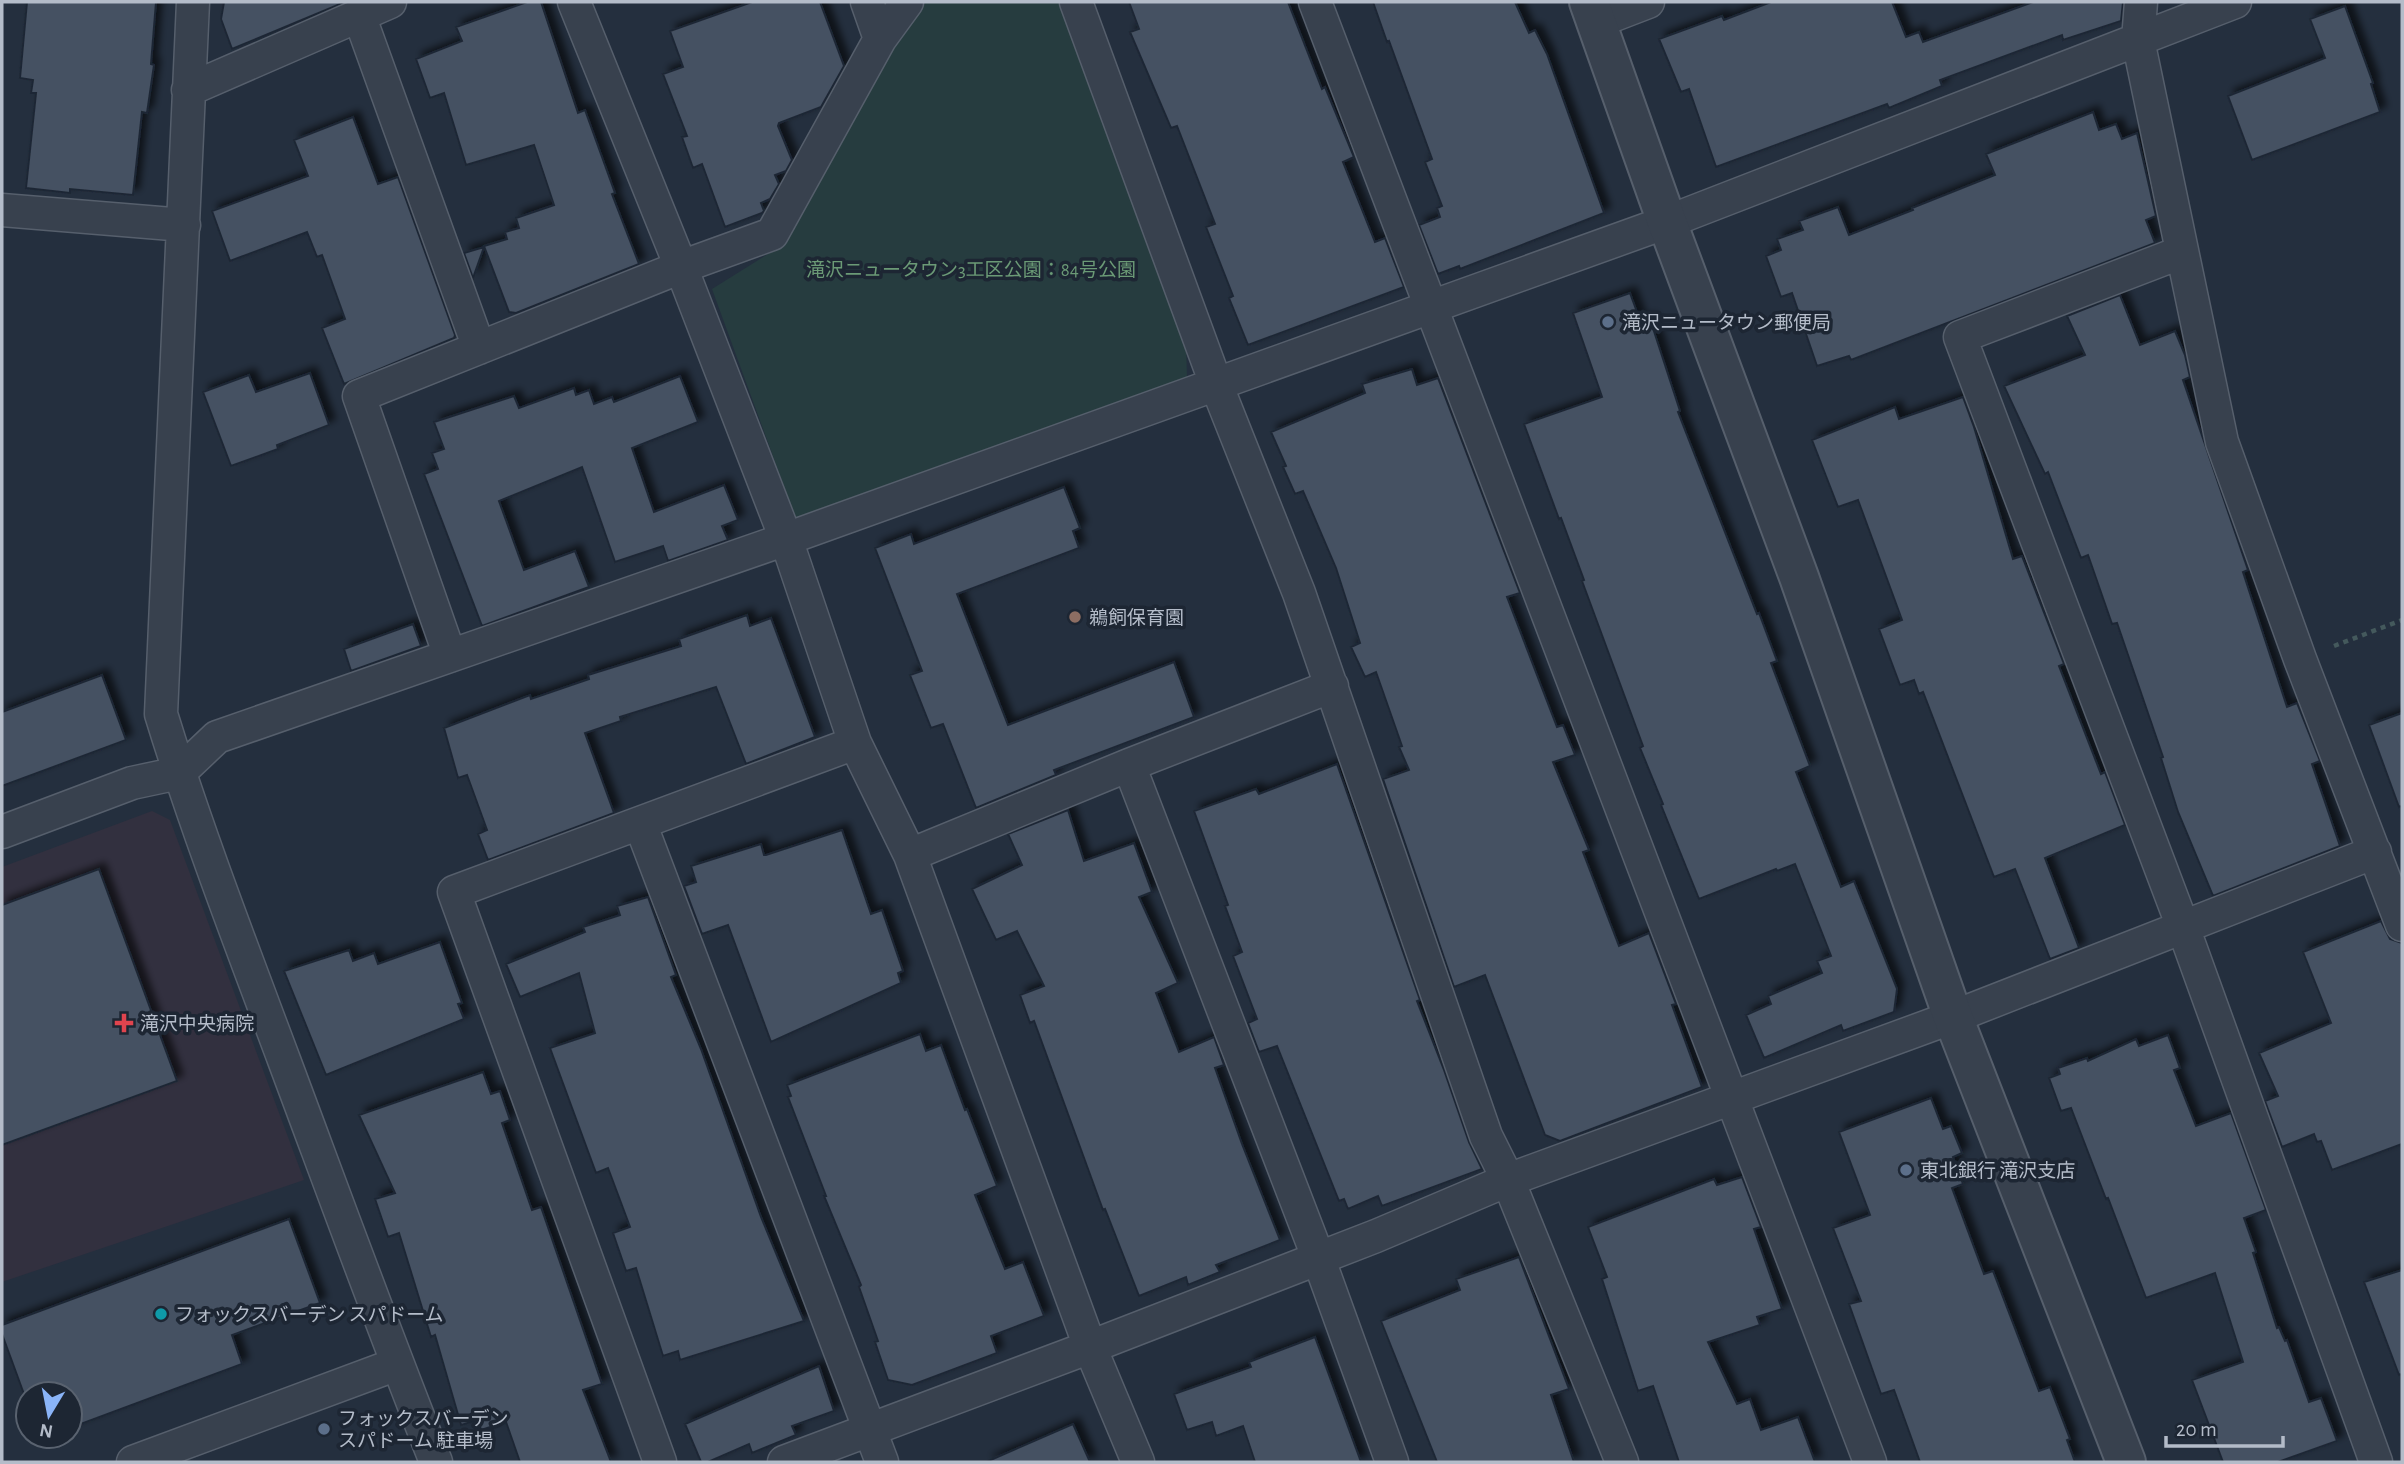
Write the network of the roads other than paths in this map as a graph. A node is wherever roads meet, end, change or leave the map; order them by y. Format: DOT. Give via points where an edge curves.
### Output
graph roads {
  1 [pos="193,2"];
  2 [pos="390,2"];
  3 [pos="574,2"];
  4 [pos="867,2"];
  5 [pos="907,2"];
  6 [pos="1076,2"];
  7 [pos="1315,2"];
  8 [pos="1648,2"];
  9 [pos="2141,2"];
  10 [pos="2235,2"];
  11 [pos="1592,12"];
  12 [pos="359,15"];
  13 [pos="880,39"];
  14 [pos="2138,40"];
  15 [pos="188,90"];
  16 [pos="2,210"];
  17 [pos="1667,222"];
  18 [pos="184,225"];
  19 [pos="2182,252"];
  20 [pos="681,267"];
  21 [pos="1433,307"];
  22 [pos="479,348"];
  23 [pos="1216,384"];
  24 [pos="786,539"];
  25 [pos="450,656"];
  26 [pos="1332,686"];
  27 [pos="855,743"];
  28 [pos="1129,765"];
  29 [pos="179,773"];
  30 [pos="640,823"];
  31 [pos="2,832"];
  32 [pos="2375,852"];
  33 [pos="910,855"];
  34 [pos="2402,925"];
  35 [pos="2183,927"];
  36 [pos="1953,1017"];
  37 [pos="1730,1099"];
  38 [pos="1508,1180"];
  39 [pos="1318,1257"];
  40 [pos="1090,1347"];
  41 [pos="397,1364"];
  42 [pos="870,1429"];
  43 [pos="134,1462"];
  44 [pos="436,1462"];
  45 [pos="660,1462"];
  46 [pos="784,1462"];
  47 [pos="882,1462"];
  48 [pos="1138,1462"];
  49 [pos="1392,1462"];
  50 [pos="1622,1462"];
  51 [pos="1870,1462"];
  52 [pos="2126,1462"];
  53 [pos="2376,1462"];
  1 -- 15 [label="street"];
  2 -- 12 [label="street"];
  3 -- 20 [label="street"];
  4 -- 13 [label="street"];
  5 -- 13 [label="street"];
  6 -- 23 [label="street"];
  7 -- 21 [label="street"];
  8 -- 11 [label="street"];
  9 -- 14 [label="street"];
  10 -- 14 [label="street"];
  11 -- 17 [label="street"];
  12 -- 15 [label="street"];
  12 -- 22 [label="street"];
  13 -- 20 [label="street" via="772,234"];
  14 -- 17 [label="street"];
  14 -- 19 [label="street"];
  15 -- 18 [label="street"];
  16 -- 18 [label="street"];
  17 -- 21 [label="street"];
  17 -- 36 [label="street" via="1799,577"];
  18 -- 29 [label="street" via="161,714"];
  19 -- 32 [label="street" via="2222,442"];
  19 -- 35 [label="street" via="1960,337"];
  20 -- 22 [label="street"];
  20 -- 24 [label="street"];
  21 -- 23 [label="street"];
  21 -- 37 [label="street"];
  22 -- 25 [label="street" via="359,396"];
  23 -- 24 [label="street"];
  23 -- 26 [label="street"];
  24 -- 25 [label="street"];
  24 -- 27 [label="street"];
  25 -- 29 [label="street" via="217,737"];
  26 -- 28 [label="street"];
  26 -- 38 [label="street" via="1486,1136"];
  27 -- 30 [label="street"];
  27 -- 33 [label="street"];
  28 -- 33 [label="street"];
  28 -- 39 [label="street"];
  29 -- 31 [label="street" via="132,783"];
  29 -- 41 [label="street"];
  30 -- 42 [label="street"];
  30 -- 45 [label="street" via="454,892"];
  32 -- 34 [label="street"];
  32 -- 35 [label="street"];
  33 -- 40 [label="street"];
  35 -- 36 [label="street"];
  35 -- 53 [label="street"];
  36 -- 37 [label="street"];
  36 -- 52 [label="street"];
  37 -- 38 [label="street"];
  37 -- 51 [label="street"];
  38 -- 39 [label="street"];
  38 -- 50 [label="street"];
  39 -- 40 [label="street"];
  39 -- 49 [label="street"];
  40 -- 42 [label="street"];
  40 -- 48 [label="street"];
  41 -- 43 [label="street"];
  41 -- 44 [label="street"];
  42 -- 46 [label="street"];
  42 -- 47 [label="street"];
}
